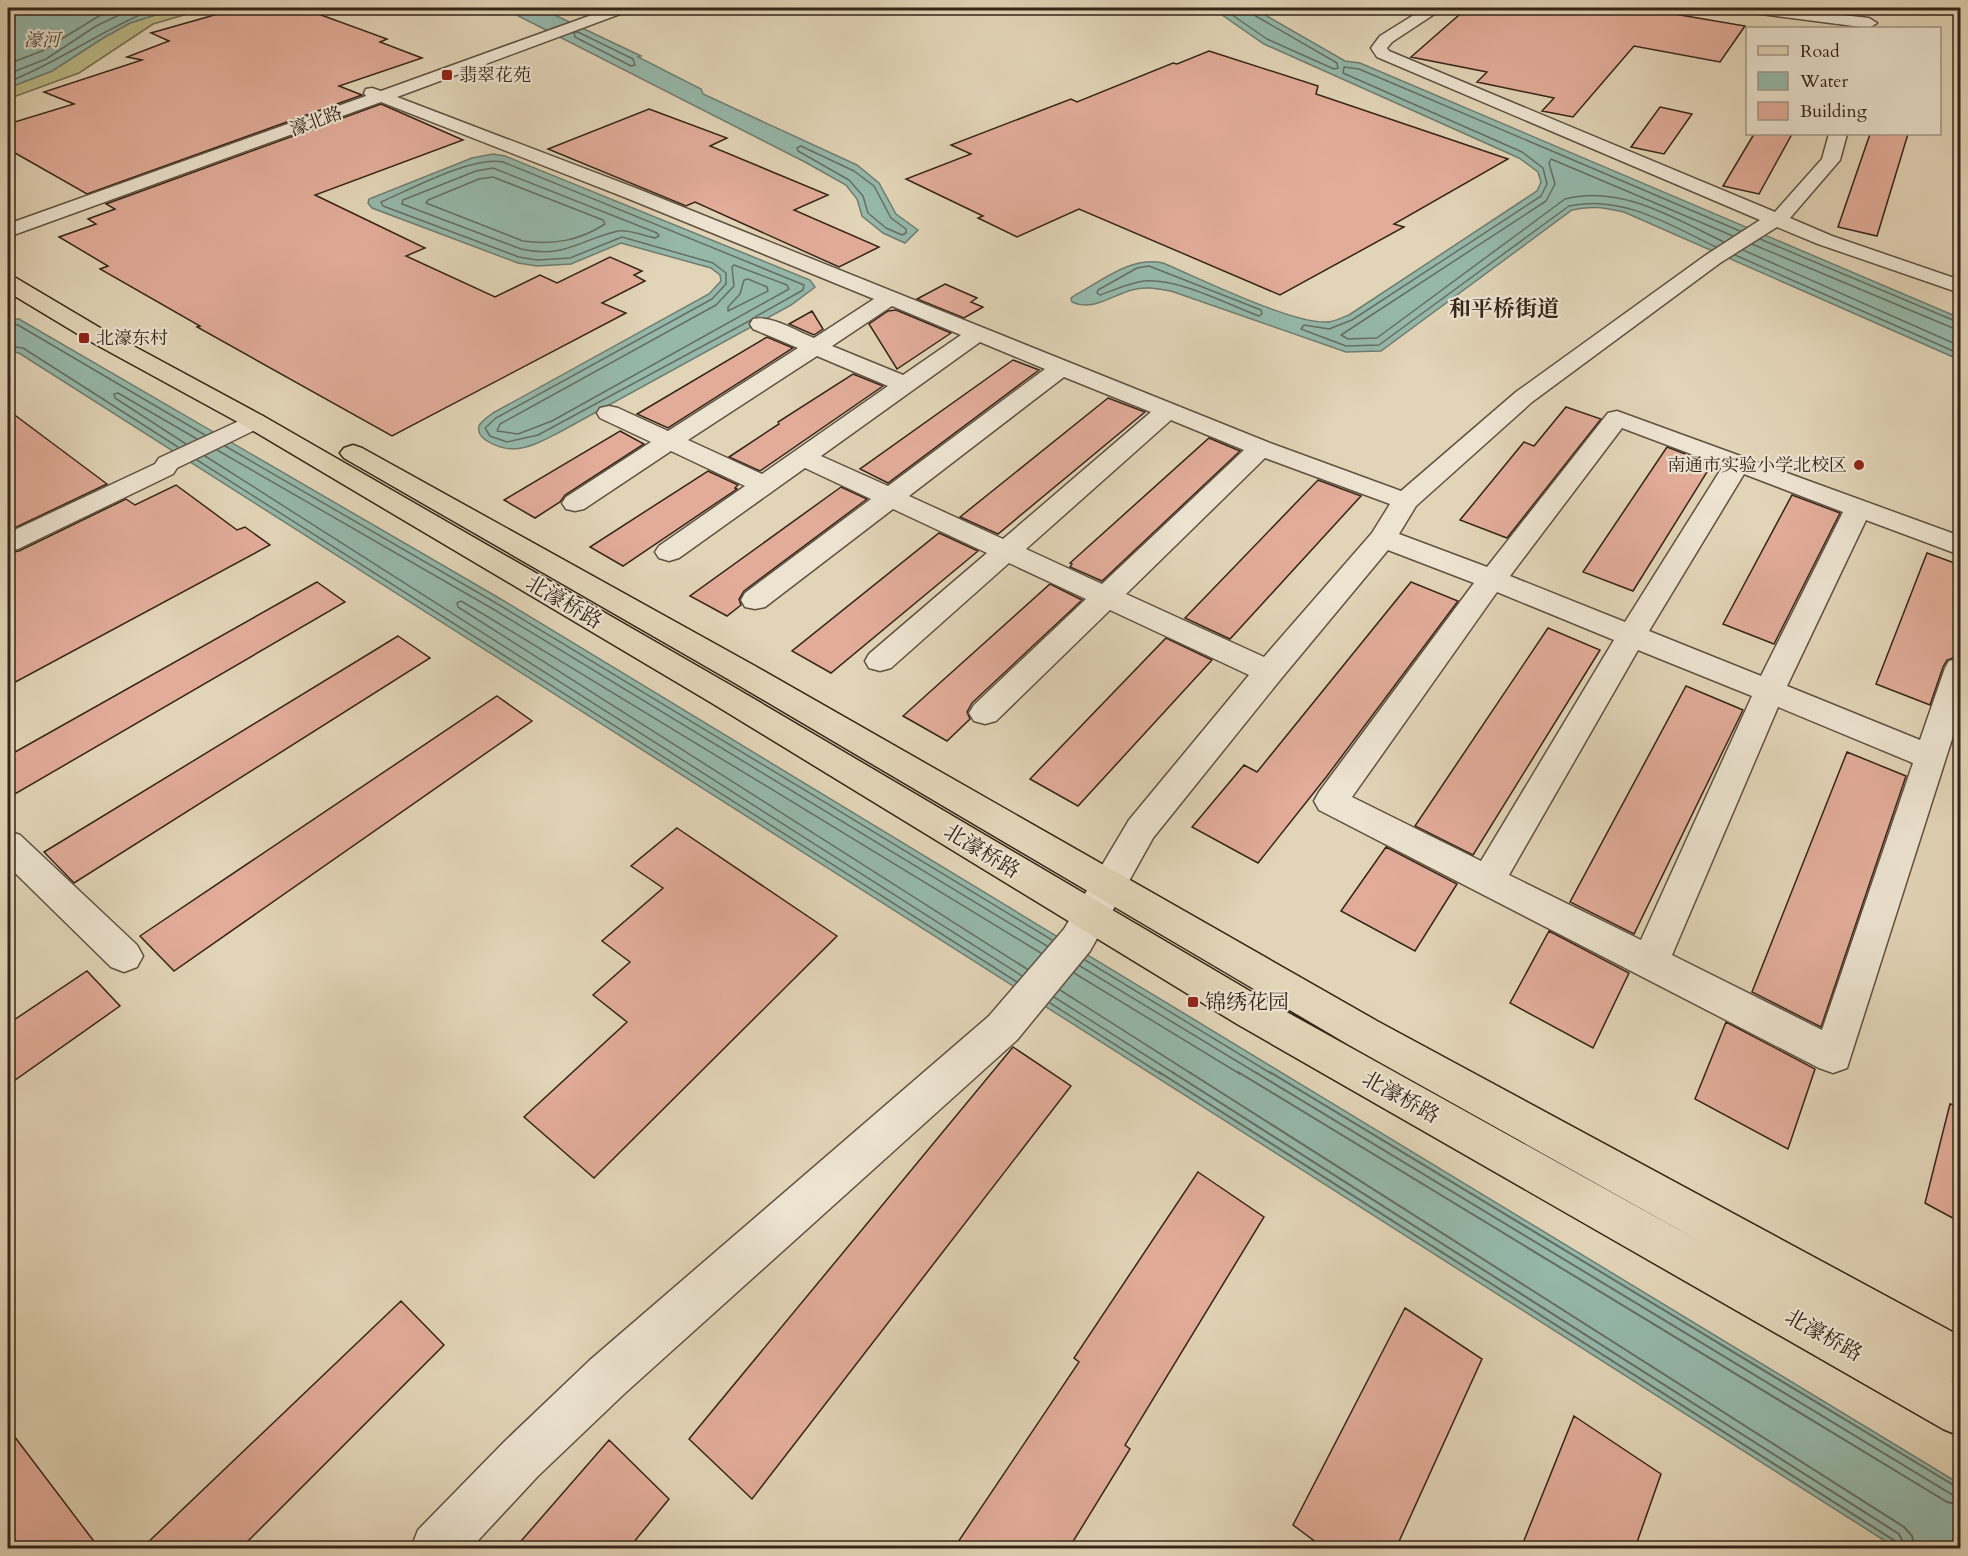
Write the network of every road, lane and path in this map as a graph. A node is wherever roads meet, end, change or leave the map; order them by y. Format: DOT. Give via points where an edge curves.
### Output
graph roads {
  1 [pos="604,8"];
  2 [pos="622,8"];
  3 [pos="1434,8"];
  4 [pos="1746,8"];
  5 [pos="1880,8"];
  6 [pos="577,22"];
  7 [pos="1868,26"];
  8 [pos="377,95"];
  9 [pos="1838,135"];
  10 [pos="1779,219"];
  11 [pos="8,221"];
  12 [pos="8,231"];
  13 [pos="8,259"];
  14 [pos="8,283"];
  15 [pos="1960,287"];
  16 [pos="889,299"];
  17 [pos="761,324"];
  18 [pos="977,334"];
  19 [pos="815,347"];
  20 [pos="1061,368"];
  21 [pos="906,385"];
  22 [pos="1169,409"];
  23 [pos="609,413"];
  24 [pos="242,428"];
  25 [pos="670,441"];
  26 [pos="1261,448"];
  27 [pos="803,457"];
  28 [pos="1738,463"];
  29 [pos="764,485"];
  30 [pos="890,498"];
  31 [pos="1405,501"];
  32 [pos="574,503"];
  33 [pos="1858,508"];
  34 [pos="1383,538"];
  35 [pos="8,543"];
  36 [pos="1960,546"];
  37 [pos="669,552"];
  38 [pos="1006,552"];
  39 [pos="1492,579"];
  40 [pos="1104,598"];
  41 [pos="755,600"];
  42 [pos="1631,636"];
  43 [pos="880,661"];
  44 [pos="1269,672"];
  45 [pos="1960,672"];
  46 [pos="1769,692"];
  47 [pos="985,713"];
  48 [pos="1931,757"];
  49 [pos="8,845"];
  50 [pos="1488,880"];
  51 [pos="1110,885"];
  52 [pos="1084,928"];
  53 [pos="124,956"];
  54 [pos="1650,962"];
  55 [pos="1960,1361"];
  56 [pos="1960,1412"];
  57 [pos="436,1548"];
  1 -- 6 [label="street, 濠北路"];
  2 -- 6 [label="street, 濠北路"];
  3 -- 10 [label="street" via="1386,39 1379,48 1383,54"];
  4 -- 7 [label="street"];
  5 -- 7 [label="street"];
  6 -- 8 [label="street, 濠北路"];
  8 -- 11 [label="street, 濠北路"];
  8 -- 12 [label="street, 濠北路"];
  8 -- 16 [label="street"];
  9 -- 10 [label="street" via="1831,160"];
  10 -- 15 [label="street" via="1825,240"];
  10 -- 31 [label="street" via="1713,259 1524,397"];
  13 -- 51 [label="main road, 北濠桥路"];
  14 -- 24 [label="main road, 北濠桥路"];
  16 -- 18 [label="street"];
  16 -- 19 [label="street"];
  17 -- 19 [label="street"];
  18 -- 20 [label="street"];
  18 -- 21 [label="street"];
  19 -- 21 [label="street"];
  19 -- 25 [label="street"];
  20 -- 22 [label="street"];
  20 -- 30 [label="street"];
  21 -- 27 [label="street"];
  22 -- 26 [label="street"];
  22 -- 38 [label="street"];
  23 -- 25 [label="street"];
  24 -- 35 [label="street"];
  24 -- 52 [label="main road, 北濠桥路" via="721,694"];
  25 -- 29 [label="street"];
  25 -- 32 [label="street"];
  26 -- 31 [label="street"];
  26 -- 40 [label="street"];
  27 -- 29 [label="street"];
  27 -- 30 [label="street"];
  28 -- 33 [label="street"];
  28 -- 39 [label="street" via="1617,418"];
  28 -- 42 [label="street"];
  29 -- 37 [label="street"];
  30 -- 38 [label="street"];
  30 -- 41 [label="street"];
  31 -- 34 [label="street"];
  33 -- 36 [label="street"];
  33 -- 46 [label="street"];
  34 -- 39 [label="street"];
  34 -- 44 [label="street"];
  38 -- 40 [label="street"];
  38 -- 43 [label="street"];
  39 -- 42 [label="street"];
  39 -- 50 [label="street" via="1330,801"];
  40 -- 44 [label="street"];
  40 -- 47 [label="street"];
  42 -- 46 [label="street"];
  42 -- 50 [label="street"];
  44 -- 51 [label="street" via="1141,829"];
  45 -- 48 [label="street"];
  46 -- 48 [label="street"];
  46 -- 54 [label="street"];
  48 -- 54 [label="street" via="1833,1055"];
  49 -- 53 [label="street"];
  50 -- 54 [label="street"];
  51 -- 52 [label="street"];
  51 -- 55 [label="main road, 北濠桥路" via="1363,1034"];
  52 -- 56 [label="main road, 北濠桥路" via="1261,1017"];
  52 -- 57 [label="street" via="1003,1028 607,1377"];
}
